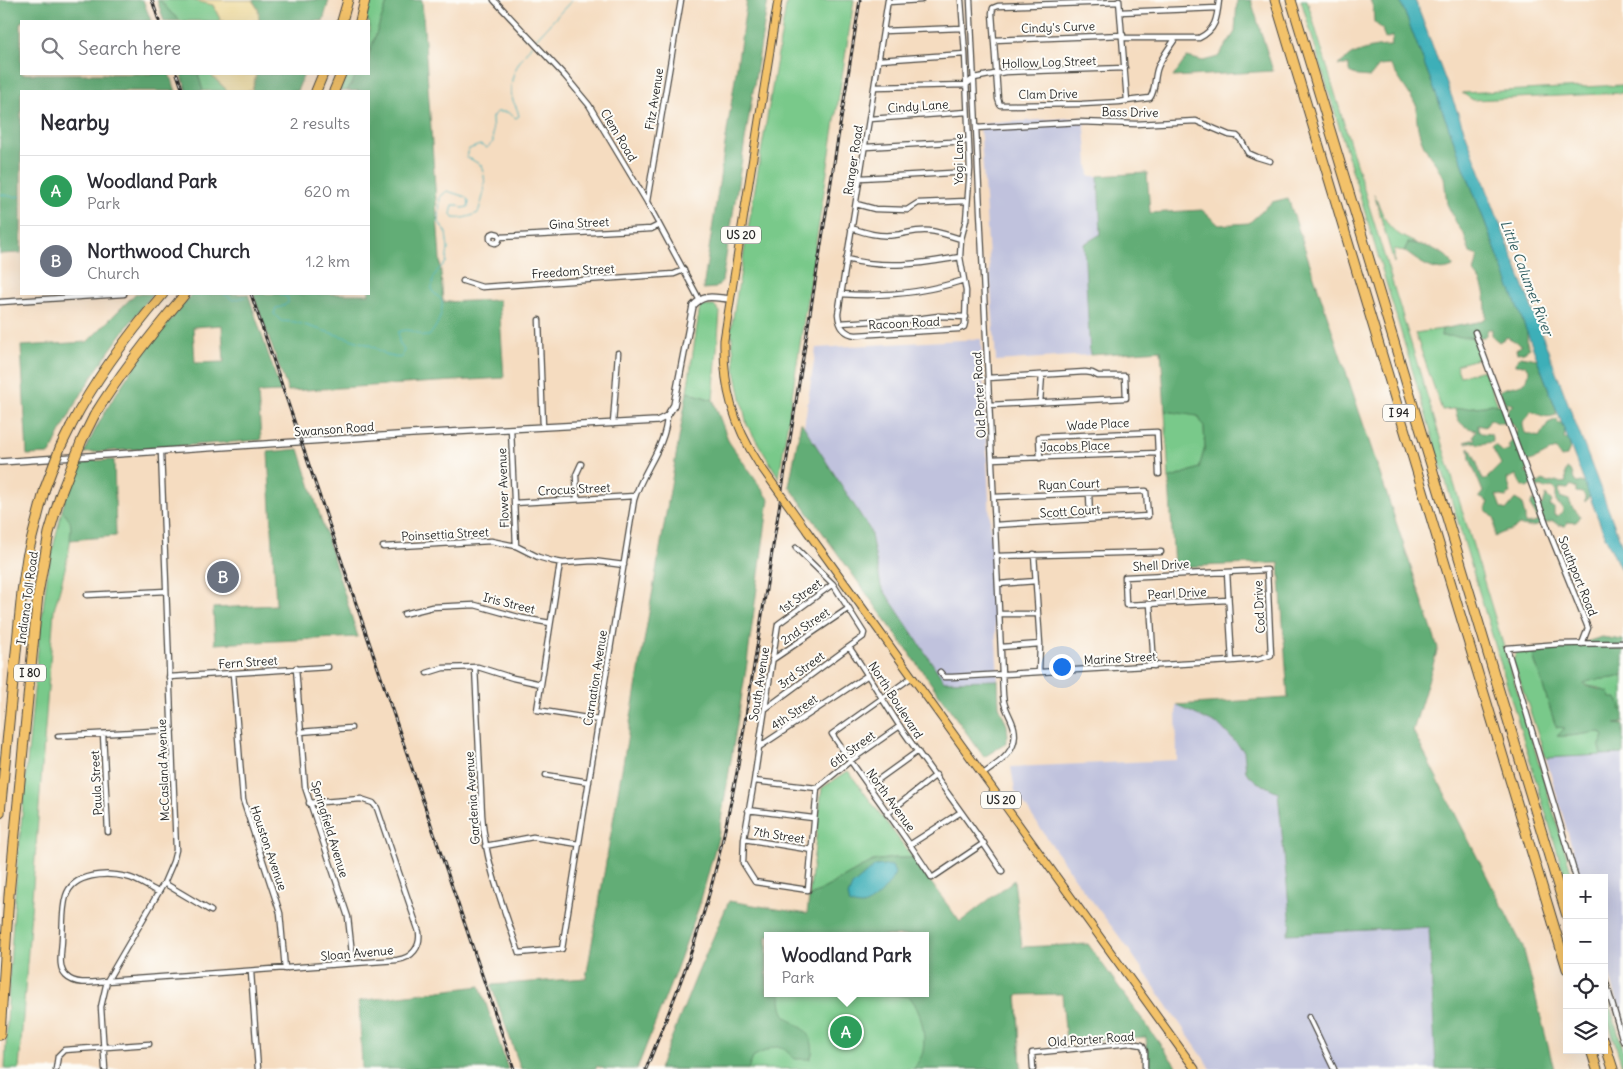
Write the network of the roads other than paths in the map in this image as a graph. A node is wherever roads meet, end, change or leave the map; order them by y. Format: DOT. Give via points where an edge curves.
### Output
graph roads {
  1 [pos="348,0"];
  2 [pos="365,0"];
  3 [pos="494,0"];
  4 [pos="680,0"];
  5 [pos="778,0"];
  6 [pos="921,0"];
  7 [pos="961,0"];
  8 [pos="970,0"];
  9 [pos="1219,0"];
  10 [pos="1276,0"];
  11 [pos="1292,0"];
  12 [pos="888,1"];
  13 [pos="1119,1"];
  14 [pos="1218,8"];
  15 [pos="1120,12"];
  16 [pos="342,20"];
  17 [pos="360,20"];
  18 [pos="962,28"];
  19 [pos="884,30"];
  20 [pos="1123,36"];
  21 [pos="1175,38"];
  22 [pos="994,40"];
  23 [pos="965,54"];
  24 [pos="879,60"];
  25 [pos="1125,68"];
  26 [pos="996,74"];
  27 [pos="323,75"];
  28 [pos="341,75"];
  29 [pos="974,78"];
  30 [pos="966,85"];
  31 [pos="875,87"];
  32 [pos="316,90"];
  33 [pos="334,90"];
  34 [pos="1127,101"];
  35 [pos="967,112"];
  36 [pos="870,119"];
  37 [pos="976,128"];
  38 [pos="968,141"];
  39 [pos="866,148"];
  40 [pos="1270,161"];
  41 [pos="969,172"];
  42 [pos="861,178"];
  43 [pos="967,201"];
  44 [pos="646,202"];
  45 [pos="856,204"];
  46 [pos="659,225"];
  47 [pos="852,228"];
  48 [pos="500,237"];
  49 [pos="961,239"];
  50 [pos="960,257"];
  51 [pos="846,259"];
  52 [pos="684,270"];
  53 [pos="964,280"];
  54 [pos="464,281"];
  55 [pos="841,294"];
  56 [pos="108,295"];
  57 [pos="162,295"];
  58 [pos="184,295"];
  59 [pos="699,299"];
  60 [pos="730,299"];
  61 [pos="0,302"];
  62 [pos="966,317"];
  63 [pos="539,320"];
  64 [pos="840,323"];
  65 [pos="1475,332"];
  66 [pos="618,353"];
  67 [pos="1042,375"];
  68 [pos="988,378"];
  69 [pos="1040,402"];
  70 [pos="989,405"];
  71 [pos="667,416"];
  72 [pos="613,424"];
  73 [pos="543,428"];
  74 [pos="511,429"];
  75 [pos="161,452"];
  76 [pos="1158,453"];
  77 [pos="1040,458"];
  78 [pos="992,459"];
  79 [pos="0,462"];
  80 [pos="581,464"];
  81 [pos="1159,474"];
  82 [pos="1089,493"];
  83 [pos="635,496"];
  84 [pos="994,496"];
  85 [pos="577,499"];
  86 [pos="514,502"];
  87 [pos="1148,516"];
  88 [pos="1090,519"];
  89 [pos="995,525"];
  90 [pos="516,546"];
  91 [pos="383,548"];
  92 [pos="796,548"];
  93 [pos="1161,552"];
  94 [pos="1034,554"];
  95 [pos="996,556"];
  96 [pos="560,563"];
  97 [pos="624,565"];
  98 [pos="1227,572"];
  99 [pos="1036,581"];
  100 [pos="833,584"];
  101 [pos="998,584"];
  102 [pos="166,591"];
  103 [pos="87,595"];
  104 [pos="1228,600"];
  105 [pos="1150,604"];
  106 [pos="1126,606"];
  107 [pos="849,608"];
  108 [pos="404,614"];
  109 [pos="999,614"];
  110 [pos="1038,614"];
  111 [pos="550,623"];
  112 [pos="778,624"];
  113 [pos="1623,643"];
  114 [pos="1040,644"];
  115 [pos="1582,644"];
  116 [pos="1001,647"];
  117 [pos="849,648"];
  118 [pos="1272,654"];
  119 [pos="772,660"];
  120 [pos="1232,661"];
  121 [pos="328,666"];
  122 [pos="1154,666"];
  123 [pos="475,667"];
  124 [pos="296,668"];
  125 [pos="940,672"];
  126 [pos="1039,672"];
  127 [pos="233,673"];
  128 [pos="427,673"];
  129 [pos="868,674"];
  130 [pos="1002,674"];
  131 [pos="169,677"];
  132 [pos="912,677"];
  133 [pos="541,684"];
  134 [pos="883,699"];
  135 [pos="765,709"];
  136 [pos="599,720"];
  137 [pos="900,726"];
  138 [pos="351,728"];
  139 [pos="172,730"];
  140 [pos="300,732"];
  141 [pos="103,734"];
  142 [pos="58,736"];
  143 [pos="759,747"];
  144 [pos="918,751"];
  145 [pos="850,761"];
  146 [pos="983,774"];
  147 [pos="546,775"];
  148 [pos="936,775"];
  149 [pos="589,782"];
  150 [pos="754,783"];
  151 [pos="868,787"];
  152 [pos="817,788"];
  153 [pos="309,802"];
  154 [pos="748,810"];
  155 [pos="961,812"];
  156 [pos="0,813"];
  157 [pos="887,814"];
  158 [pos="813,818"];
  159 [pos="108,832"];
  160 [pos="744,840"];
  161 [pos="984,843"];
  162 [pos="579,844"];
  163 [pos="911,844"];
  164 [pos="485,846"];
  165 [pos="812,850"];
  166 [pos="1002,871"];
  167 [pos="1575,874"];
  168 [pos="164,883"];
  169 [pos="158,892"];
  170 [pos="1563,903"];
  171 [pos="211,911"];
  172 [pos="519,952"];
  173 [pos="353,963"];
  174 [pos="1565,964"];
  175 [pos="285,969"];
  176 [pos="251,972"];
  177 [pos="107,981"];
  178 [pos="1608,990"];
  179 [pos="1309,1017"];
  180 [pos="0,1035"];
  181 [pos="1623,1041"];
  182 [pos="149,1044"];
  183 [pos="104,1047"];
  184 [pos="1608,1053"];
  185 [pos="1592,1054"];
  186 [pos="56,1069"];
  187 [pos="105,1069"];
  188 [pos="258,1069"];
  189 [pos="1033,1069"];
  190 [pos="1145,1069"];
  191 [pos="1195,1069"];
  192 [pos="1334,1069"];
  193 [pos="1596,1069"];
  194 [pos="1613,1069"];
  1 -- 16 [label="highway"];
  2 -- 17 [label="highway"];
  3 -- 44 [label="street, Clem Road" via="589,105"];
  4 -- 44 [label="street, Fitz Avenue"];
  5 -- 60 [label="main road, US 20"];
  6 -- 12 [label="street"];
  7 -- 18 [label="street, Yogi Lane"];
  8 -- 29 [label="street, Old Porter Road"];
  9 -- 14 [label="street"];
  10 -- 174 [label="highway, I 94"];
  11 -- 170 [label="highway, I 94"];
  12 -- 19 [label="street, Ranger Road"];
  13 -- 15 [label="street"];
  13 -- 22 [label="street" via="998,6 992,13"];
  14 -- 15 [label="street"];
  14 -- 21 [label="street, Cindy's Curve" via="1212,29 1207,34 1198,38"];
  15 -- 20 [label="street"];
  18 -- 19 [label="street"];
  18 -- 23 [label="street, Yogi Lane"];
  19 -- 24 [label="street, Ranger Road"];
  20 -- 21 [label="street, Cindy's Curve"];
  20 -- 22 [label="street, Cindy's Curve"];
  20 -- 25 [label="street"];
  21 -- 34 [label="street" via="1158,67 1150,98"];
  22 -- 26 [label="street"];
  23 -- 24 [label="street"];
  23 -- 30 [label="street, Yogi Lane"];
  24 -- 31 [label="street, Ranger Road"];
  25 -- 26 [label="street, Hollow Log Street"];
  25 -- 34 [label="street"];
  26 -- 29 [label="street, Hollow Log Street"];
  26 -- 34 [label="street, Clam Drive" via="998,101 1002,106"];
  27 -- 32 [label="highway"];
  28 -- 33 [label="highway"];
  29 -- 30 [label="street"];
  29 -- 37 [label="street, Old Porter Road"];
  30 -- 31 [label="street"];
  30 -- 35 [label="street, Yogi Lane"];
  31 -- 36 [label="street, Ranger Road"];
  35 -- 36 [label="street, Cindy Lane"];
  35 -- 38 [label="street, Yogi Lane"];
  36 -- 39 [label="street, Ranger Road"];
  37 -- 40 [label="street, Bass Drive" via="1080,122 1196,121 1238,136 1248,152"];
  37 -- 68 [label="street, Old Porter Road"];
  38 -- 39 [label="street"];
  38 -- 41 [label="street, Yogi Lane"];
  39 -- 42 [label="street, Ranger Road"];
  41 -- 42 [label="street"];
  41 -- 43 [label="street, Yogi Lane"];
  42 -- 45 [label="street, Ranger Road"];
  43 -- 45 [label="street" via="918,204 907,210 875,209"];
  43 -- 49 [label="street, Yogi Lane"];
  44 -- 46 [label="street, Clem Road"];
  45 -- 47 [label="street, Ranger Road"];
  46 -- 48 [label="street, Gina Street" via="650,229"];
  46 -- 52 [label="street, Clem Road"];
  47 -- 49 [label="street" via="879,236 929,231"];
  47 -- 51 [label="street, Ranger Road"];
  49 -- 50 [label="street, Yogi Lane"];
  50 -- 51 [label="street" via="904,265"];
  50 -- 53 [label="street, Yogi Lane"];
  51 -- 55 [label="street, Ranger Road"];
  52 -- 54 [label="street, Freedom Street" via="674,274 482,287"];
  52 -- 59 [label="street, Clem Road"];
  53 -- 55 [label="street" via="918,292 865,296"];
  53 -- 62 [label="street, Yogi Lane"];
  55 -- 64 [label="street, Ranger Road"];
  56 -- 61 [label="street"];
  57 -- 156 [label="highway, Indiana Toll Road / I 80, bridge" via="114,354 82,403 45,488 27,557 22,592"];
  58 -- 180 [label="highway, Indiana Toll Road / I 80, bridge" via="130,360 94,416 60,496 49,532 38,594 9,895"];
  59 -- 60 [label="street"];
  59 -- 71 [label="street" via="690,314 675,400"];
  60 -- 132 [label="main road, US 20, bridge" via="724,361 727,389 745,442"];
  62 -- 64 [label="street"];
  62 -- 64 [label="street, Racoon Road" via="965,326 958,330 856,336 847,333"];
  63 -- 73 [label="street"];
  65 -- 115 [label="street, Southport Road" via="1546,525 1588,628"];
  66 -- 72 [label="street"];
  67 -- 68 [label="street"];
  67 -- 69 [label="street"];
  67 -- 69 [label="street" via="1085,372 1098,376 1125,376 1126,398"];
  68 -- 70 [label="street, Old Porter Road"];
  69 -- 70 [label="street"];
  70 -- 78 [label="street, Old Porter Road"];
  71 -- 72 [label="street, Swanson Road" via="654,422"];
  71 -- 83 [label="street, Carnation Avenue" via="666,432"];
  72 -- 73 [label="street, Swanson Road"];
  73 -- 74 [label="street, Swanson Road"];
  74 -- 75 [label="street, Swanson Road"];
  74 -- 86 [label="street, Flower Avenue"];
  75 -- 79 [label="street, Swanson Road"];
  75 -- 102 [label="street, McCasland Avenue"];
  76 -- 77 [label="street, Jacobs Place"];
  76 -- 77 [label="street, Wade Place" via="1157,432 1039,437"];
  76 -- 81 [label="street"];
  77 -- 78 [label="street, Jacobs Place"];
  78 -- 84 [label="street, Old Porter Road"];
  80 -- 85 [label="street" via="576,475"];
  82 -- 84 [label="street, Ryan Court"];
  82 -- 87 [label="street, Ryan Court" via="1146,491"];
  82 -- 88 [label="street"];
  83 -- 85 [label="street, Crocus Street"];
  83 -- 97 [label="street, Carnation Avenue"];
  84 -- 89 [label="street, Old Porter Road"];
  85 -- 86 [label="street, Crocus Street"];
  86 -- 90 [label="street, Flower Avenue"];
  87 -- 88 [label="street, Scott Court"];
  88 -- 89 [label="street, Scott Court"];
  89 -- 95 [label="street, Old Porter Road"];
  90 -- 91 [label="street, Poinsettia Street" via="487,541"];
  90 -- 96 [label="street, Poinsettia Street" via="538,558"];
  92 -- 100 [label="street"];
  93 -- 94 [label="street"];
  94 -- 95 [label="street"];
  94 -- 99 [label="street"];
  95 -- 101 [label="street, Old Porter Road"];
  96 -- 97 [label="street, Poinsettia Street" via="593,561"];
  96 -- 111 [label="street"];
  97 -- 136 [label="street, Carnation Avenue"];
  98 -- 104 [label="street"];
  98 -- 106 [label="street, Shell Drive" via="1125,577"];
  98 -- 118 [label="street, Cod Drive" via="1267,570"];
  99 -- 101 [label="street"];
  99 -- 110 [label="street"];
  100 -- 107 [label="street"];
  100 -- 112 [label="street, 1st Street"];
  101 -- 109 [label="street, Old Porter Road"];
  102 -- 103 [label="street"];
  102 -- 131 [label="street, McCasland Avenue"];
  104 -- 105 [label="street, Pearl Drive"];
  104 -- 120 [label="street"];
  105 -- 106 [label="street, Pearl Drive"];
  105 -- 122 [label="street"];
  107 -- 117 [label="street" via="864,633"];
  107 -- 119 [label="street, 2nd Street"];
  108 -- 111 [label="street, Iris Street" via="432,606 475,604"];
  109 -- 110 [label="street"];
  109 -- 116 [label="street, Old Porter Road"];
  110 -- 114 [label="street"];
  111 -- 133 [label="street"];
  112 -- 119 [label="street, South Avenue"];
  113 -- 115 [label="street"];
  114 -- 116 [label="street"];
  114 -- 126 [label="street"];
  115 -- 167 [label="street" via="1506,648"];
  116 -- 130 [label="street, Old Porter Road"];
  117 -- 129 [label="street, North Boulevard"];
  117 -- 135 [label="street, 3rd Street"];
  118 -- 120 [label="street, Marine Street" via="1258,659"];
  119 -- 135 [label="street, South Avenue"];
  120 -- 122 [label="street, Marine Street"];
  121 -- 124 [label="street, Fern Street"];
  122 -- 126 [label="street, Marine Street"];
  123 -- 128 [label="street" via="443,668"];
  123 -- 133 [label="street"];
  123 -- 164 [label="street, Gardenia Avenue"];
  124 -- 127 [label="street, Fern Street"];
  124 -- 140 [label="street, Springfield Avenue"];
  125 -- 130 [label="street, Marine Street" via="948,677"];
  126 -- 130 [label="street, Marine Street"];
  127 -- 131 [label="street, Fern Street"];
  127 -- 175 [label="street, Houston Avenue" via="243,800 280,913"];
  129 -- 134 [label="street, North Boulevard"];
  129 -- 143 [label="street, 4th Street"];
  130 -- 146 [label="street, Old Porter Road" via="1004,701 1015,739 1005,757"];
  131 -- 139 [label="street, McCasland Avenue"];
  132 -- 134 [label="street"];
  132 -- 146 [label="main road, US 20"];
  133 -- 136 [label="street" via="536,710"];
  134 -- 137 [label="street, North Boulevard"];
  134 -- 145 [label="street, North Avenue" via="832,734"];
  135 -- 143 [label="street, South Avenue"];
  136 -- 149 [label="street, Carnation Avenue"];
  137 -- 144 [label="street, North Boulevard"];
  137 -- 145 [label="street, 6th Street"];
  138 -- 140 [label="street"];
  139 -- 141 [label="street"];
  139 -- 168 [label="street, McCasland Avenue" via="176,850"];
  140 -- 153 [label="street, Springfield Avenue" via="304,787"];
  141 -- 142 [label="street"];
  141 -- 159 [label="street, Paula Street"];
  143 -- 150 [label="street"];
  144 -- 148 [label="street, North Boulevard"];
  144 -- 151 [label="street"];
  145 -- 151 [label="street, North Avenue"];
  145 -- 152 [label="street, 6th Street"];
  146 -- 191 [label="main road, US 20"];
  147 -- 149 [label="street"];
  148 -- 155 [label="street, North Boulevard"];
  148 -- 157 [label="street"];
  149 -- 162 [label="street, Carnation Avenue"];
  150 -- 152 [label="street"];
  150 -- 154 [label="street"];
  151 -- 157 [label="street, North Avenue"];
  152 -- 158 [label="street"];
  153 -- 173 [label="street, Springfield Avenue" via="348,917"];
  153 -- 173 [label="street, Sloan Avenue" via="361,799 373,803 419,932 416,950 404,959"];
  154 -- 158 [label="street"];
  154 -- 160 [label="street"];
  155 -- 161 [label="street, North Boulevard"];
  155 -- 163 [label="street"];
  157 -- 163 [label="street, North Avenue"];
  158 -- 165 [label="street"];
  160 -- 165 [label="street, 7th Street"];
  160 -- 165 [label="street" via="743,863 754,882 808,890"];
  161 -- 163 [label="street, North Avenue" via="932,878"];
  161 -- 166 [label="street, North Boulevard"];
  162 -- 164 [label="street" via="533,838"];
  162 -- 172 [label="street, Carnation Avenue" via="562,949"];
  164 -- 172 [label="street, Gardenia Avenue"];
  168 -- 169 [label="street, McCasland Avenue"];
  168 -- 171 [label="street"];
  169 -- 177 [label="street, McCasland Avenue"];
  169 -- 177 [label="street, Sloan Avenue" via="128,877 104,875 82,879 66,895 62,969 69,979 78,982"];
  173 -- 175 [label="street, Sloan Avenue"];
  175 -- 176 [label="street, Sloan Avenue"];
  176 -- 177 [label="street, Sloan Avenue"];
  176 -- 188 [label="street"];
  177 -- 183 [label="street, McCasland Avenue" via="101,1007"];
  178 -- 181 [label="street"];
  179 -- 192 [label="street"];
  182 -- 183 [label="street"];
  183 -- 186 [label="street" via="64,1050 58,1056"];
  183 -- 187 [label="street, McCasland Avenue"];
  184 -- 194 [label="highway"];
  185 -- 193 [label="highway"];
  189 -- 190 [label="street, Old Porter Road" via="1032,1054 1130,1044 1142,1045"];
}
